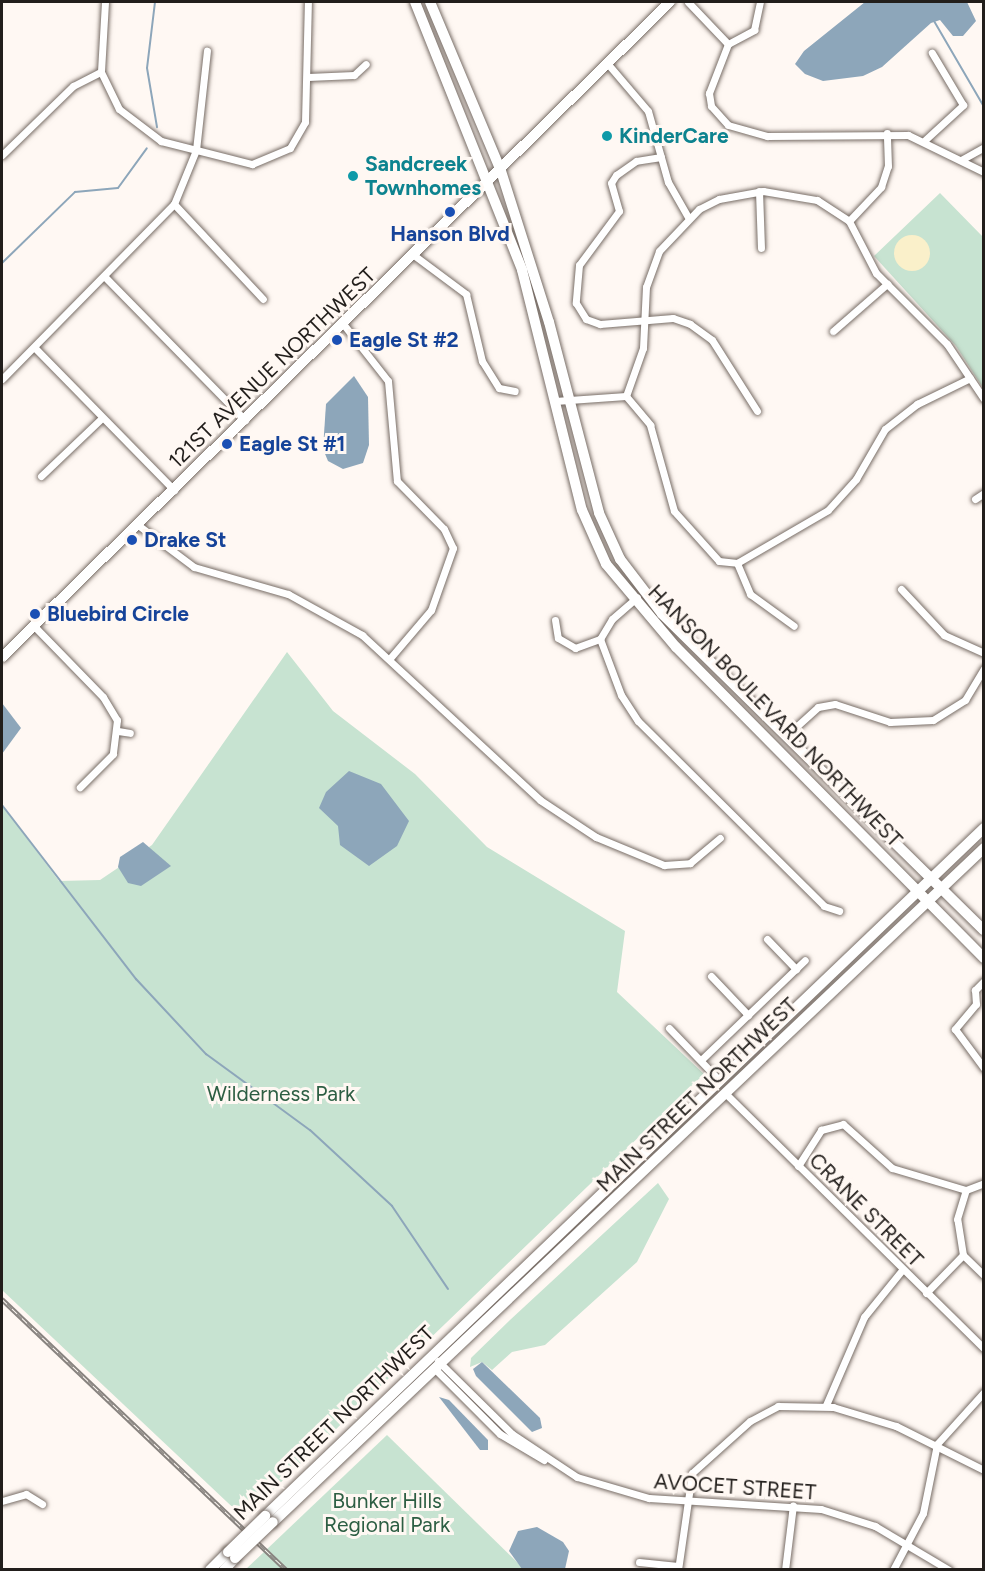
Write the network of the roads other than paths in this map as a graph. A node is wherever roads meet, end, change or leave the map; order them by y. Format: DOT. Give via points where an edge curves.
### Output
graph roads {
  1 [pos="105,2"];
  2 [pos="308,2"];
  3 [pos="415,2"];
  4 [pos="430,2"];
  5 [pos="670,2"];
  6 [pos="688,2"];
  7 [pos="760,2"];
  8 [pos="728,44"];
  9 [pos="207,51"];
  10 [pos="932,53"];
  11 [pos="607,63"];
  12 [pos="366,64"];
  13 [pos="101,72"];
  14 [pos="309,77"];
  15 [pos="887,133"];
  16 [pos="925,140"];
  17 [pos="984,147"];
  18 [pos="196,150"];
  19 [pos="2,155"];
  20 [pos="662,157"];
  21 [pos="961,160"];
  22 [pos="501,171"];
  23 [pos="984,172"];
  24 [pos="490,183"];
  25 [pos="759,191"];
  26 [pos="174,204"];
  27 [pos="688,217"];
  28 [pos="849,221"];
  29 [pos="761,248"];
  30 [pos="415,256"];
  31 [pos="106,278"];
  32 [pos="887,284"];
  33 [pos="263,299"];
  34 [pos="645,319"];
  35 [pos="344,325"];
  36 [pos="833,331"];
  37 [pos="35,348"];
  38 [pos="970,378"];
  39 [pos="2,379"];
  40 [pos="514,391"];
  41 [pos="626,396"];
  42 [pos="568,399"];
  43 [pos="984,399"];
  44 [pos="555,400"];
  45 [pos="757,411"];
  46 [pos="102,418"];
  47 [pos="245,420"];
  48 [pos="41,476"];
  49 [pos="174,490"];
  50 [pos="984,493"];
  51 [pos="975,500"];
  52 [pos="138,525"];
  53 [pos="737,563"];
  54 [pos="901,589"];
  55 [pos="644,592"];
  56 [pos="633,599"];
  57 [pos="555,620"];
  58 [pos="34,626"];
  59 [pos="794,626"];
  60 [pos="600,639"];
  61 [pos="984,653"];
  62 [pos="2,657"];
  63 [pos="392,657"];
  64 [pos="984,668"];
  65 [pos="118,731"];
  66 [pos="130,733"];
  67 [pos="786,736"];
  68 [pos="80,788"];
  69 [pos="984,828"];
  70 [pos="720,838"];
  71 [pos="984,848"];
  72 [pos="931,877"];
  73 [pos="943,888"];
  74 [pos="917,891"];
  75 [pos="929,902"];
  76 [pos="839,912"];
  77 [pos="984,930"];
  78 [pos="767,939"];
  79 [pos="984,958"];
  80 [pos="806,960"];
  81 [pos="795,969"];
  82 [pos="711,976"];
  83 [pos="984,981"];
  84 [pos="748,1015"];
  85 [pos="669,1028"];
  86 [pos="701,1060"];
  87 [pos="984,1068"];
  88 [pos="719,1080"];
  89 [pos="726,1094"];
  90 [pos="798,1166"];
  91 [pos="984,1183"];
  92 [pos="966,1190"];
  93 [pos="963,1255"];
  94 [pos="902,1270"];
  95 [pos="984,1275"];
  96 [pos="926,1293"];
  97 [pos="984,1348"];
  98 [pos="438,1364"];
  99 [pos="984,1392"];
  100 [pos="826,1405"];
  101 [pos="937,1444"];
  102 [pos="984,1470"];
  103 [pos="2,1501"];
  104 [pos="684,1502"];
  105 [pos="42,1504"];
  106 [pos="793,1505"];
  107 [pos="907,1542"];
  108 [pos="232,1555"];
  109 [pos="639,1562"];
  110 [pos="678,1568"];
  111 [pos="210,1569"];
  112 [pos="224,1569"];
  113 [pos="785,1569"];
  114 [pos="893,1569"];
  115 [pos="949,1569"];
  1 -- 13 [label="street"];
  2 -- 14 [label="street"];
  3 -- 24 [label="main road, HANSON BOULEVARD NORTHWEST"];
  4 -- 22 [label="main road, HANSON BOULEVARD NORTHWEST"];
  5 -- 11 [label="main road, 121ST AVENUE NORTHWEST"];
  6 -- 8 [label="street"];
  7 -- 8 [label="street" via="754,30"];
  8 -- 15 [label="street" via="709,93 711,106 728,125 767,136"];
  9 -- 18 [label="street"];
  10 -- 16 [label="street" via="963,105"];
  11 -- 20 [label="street" via="648,111"];
  11 -- 22 [label="main road, 121ST AVENUE NORTHWEST"];
  12 -- 14 [label="street" via="354,75"];
  13 -- 18 [label="street" via="106,90 135,126 161,141"];
  13 -- 19 [label="street" via="73,86"];
  14 -- 18 [label="street" via="305,122 290,148 252,164"];
  15 -- 16 [label="street"];
  15 -- 28 [label="street" via="888,166 881,187"];
  16 -- 21 [label="street"];
  17 -- 21 [label="street"];
  18 -- 26 [label="street"];
  20 -- 27 [label="street" via="668,182"];
  20 -- 34 [label="street" via="636,161 611,183 616,221 587,253 574,285 579,311 592,322"];
  21 -- 23 [label="street"];
  22 -- 24 [label="main road, 121ST AVENUE NORTHWEST"];
  22 -- 42 [label="main road, HANSON BOULEVARD NORTHWEST"];
  24 -- 30 [label="main road, 121ST AVENUE NORTHWEST"];
  24 -- 44 [label="main road, HANSON BOULEVARD NORTHWEST" via="522,270"];
  25 -- 27 [label="street" via="719,199"];
  25 -- 28 [label="street" via="817,200"];
  25 -- 29 [label="street"];
  26 -- 31 [label="street"];
  26 -- 33 [label="street"];
  27 -- 34 [label="street" via="653,265"];
  28 -- 32 [label="street"];
  30 -- 35 [label="main road, 121ST AVENUE NORTHWEST"];
  30 -- 40 [label="street" via="466,294 482,361 499,388"];
  31 -- 37 [label="street"];
  31 -- 47 [label="street"];
  32 -- 36 [label="street"];
  32 -- 38 [label="street" via="947,344"];
  34 -- 41 [label="street" via="640,361"];
  34 -- 45 [label="street" via="673,318 712,340"];
  35 -- 47 [label="main road, 121ST AVENUE NORTHWEST"];
  35 -- 63 [label="street" via="388,381 397,481 444,529 453,548 431,610"];
  37 -- 39 [label="street"];
  37 -- 46 [label="street"];
  38 -- 43 [label="street"];
  38 -- 53 [label="street" via="917,404 885,429 856,479 828,510"];
  41 -- 42 [label="street"];
  41 -- 53 [label="street" via="650,424 674,511 719,561"];
  42 -- 44 [label="street"];
  42 -- 55 [label="main road, HANSON BOULEVARD NORTHWEST" via="599,513"];
  44 -- 56 [label="main road, HANSON BOULEVARD NORTHWEST" via="589,530"];
  46 -- 48 [label="street"];
  46 -- 49 [label="street"];
  47 -- 49 [label="main road, 121ST AVENUE NORTHWEST"];
  49 -- 52 [label="main road, 121ST AVENUE NORTHWEST"];
  50 -- 51 [label="street"];
  52 -- 58 [label="main road, 121ST AVENUE NORTHWEST"];
  52 -- 63 [label="street" via="183,561 288,594"];
  53 -- 59 [label="street" via="750,594"];
  54 -- 61 [label="street" via="944,635"];
  55 -- 56 [label="street"];
  55 -- 67 [label="main road, HANSON BOULEVARD NORTHWEST"];
  56 -- 60 [label="street"];
  56 -- 74 [label="main road, HANSON BOULEVARD NORTHWEST"];
  57 -- 60 [label="street" via="558,638 568,647"];
  58 -- 62 [label="main road, 121ST AVENUE NORTHWEST"];
  58 -- 65 [label="street" via="109,704"];
  60 -- 76 [label="street" via="621,695 638,722 824,906"];
  63 -- 70 [label="street" via="540,800 596,837 663,865 690,863"];
  64 -- 67 [label="street" via="965,700 933,720 890,722 835,704 818,707"];
  65 -- 66 [label="street"];
  65 -- 68 [label="street" via="107,764"];
  67 -- 72 [label="main road, HANSON BOULEVARD NORTHWEST"];
  69 -- 72 [label="main road, MAIN STREET NORTHWEST"];
  71 -- 73 [label="main road, MAIN STREET NORTHWEST"];
  72 -- 73 [label="main road, HANSON BOULEVARD NORTHWEST"];
  72 -- 74 [label="main road, MAIN STREET NORTHWEST"];
  73 -- 75 [label="main road, MAIN STREET NORTHWEST"];
  73 -- 77 [label="main road, HANSON BOULEVARD NORTHWEST"];
  74 -- 75 [label="main road, HANSON BOULEVARD NORTHWEST"];
  74 -- 88 [label="main road, MAIN STREET NORTHWEST"];
  75 -- 79 [label="main road, HANSON BOULEVARD NORTHWEST"];
  75 -- 89 [label="main road, MAIN STREET NORTHWEST"];
  78 -- 81 [label="street"];
  80 -- 81 [label="street"];
  81 -- 84 [label="street"];
  82 -- 84 [label="street"];
  83 -- 87 [label="street" via="975,990 976,1004 955,1029"];
  84 -- 86 [label="street"];
  85 -- 86 [label="street"];
  86 -- 88 [label="street"];
  88 -- 98 [label="main road, MAIN STREET NORTHWEST" via="486,1306"];
  89 -- 90 [label="street, CRANE STREET"];
  89 -- 98 [label="main road, MAIN STREET NORTHWEST"];
  90 -- 92 [label="street" via="821,1130 843,1124 892,1168"];
  90 -- 94 [label="street, CRANE STREET"];
  91 -- 92 [label="street"];
  92 -- 93 [label="street" via="957,1219"];
  93 -- 95 [label="street"];
  93 -- 96 [label="street"];
  94 -- 96 [label="street, CRANE STREET"];
  94 -- 100 [label="street" via="864,1317"];
  96 -- 97 [label="street, CRANE STREET"];
  98 -- 104 [label="street, AVOCET STREET" via="500,1434 546,1461 611,1489"];
  98 -- 108 [label="main road, MAIN STREET NORTHWEST, bridge"];
  99 -- 101 [label="street"];
  100 -- 101 [label="street"];
  100 -- 104 [label="street" via="790,1403 766,1411 697,1467"];
  101 -- 102 [label="street"];
  101 -- 107 [label="street" via="923,1513"];
  103 -- 105 [label="street" via="26,1494"];
  104 -- 106 [label="street, AVOCET STREET"];
  104 -- 110 [label="street"];
  106 -- 107 [label="street, AVOCET STREET" via="849,1517"];
  106 -- 113 [label="street"];
  107 -- 114 [label="street"];
  107 -- 115 [label="street, AVOCET STREET"];
  108 -- 111 [label="main road, MAIN STREET NORTHWEST"];
  108 -- 112 [label="main road, MAIN STREET NORTHWEST"];
  109 -- 110 [label="street"];
}
